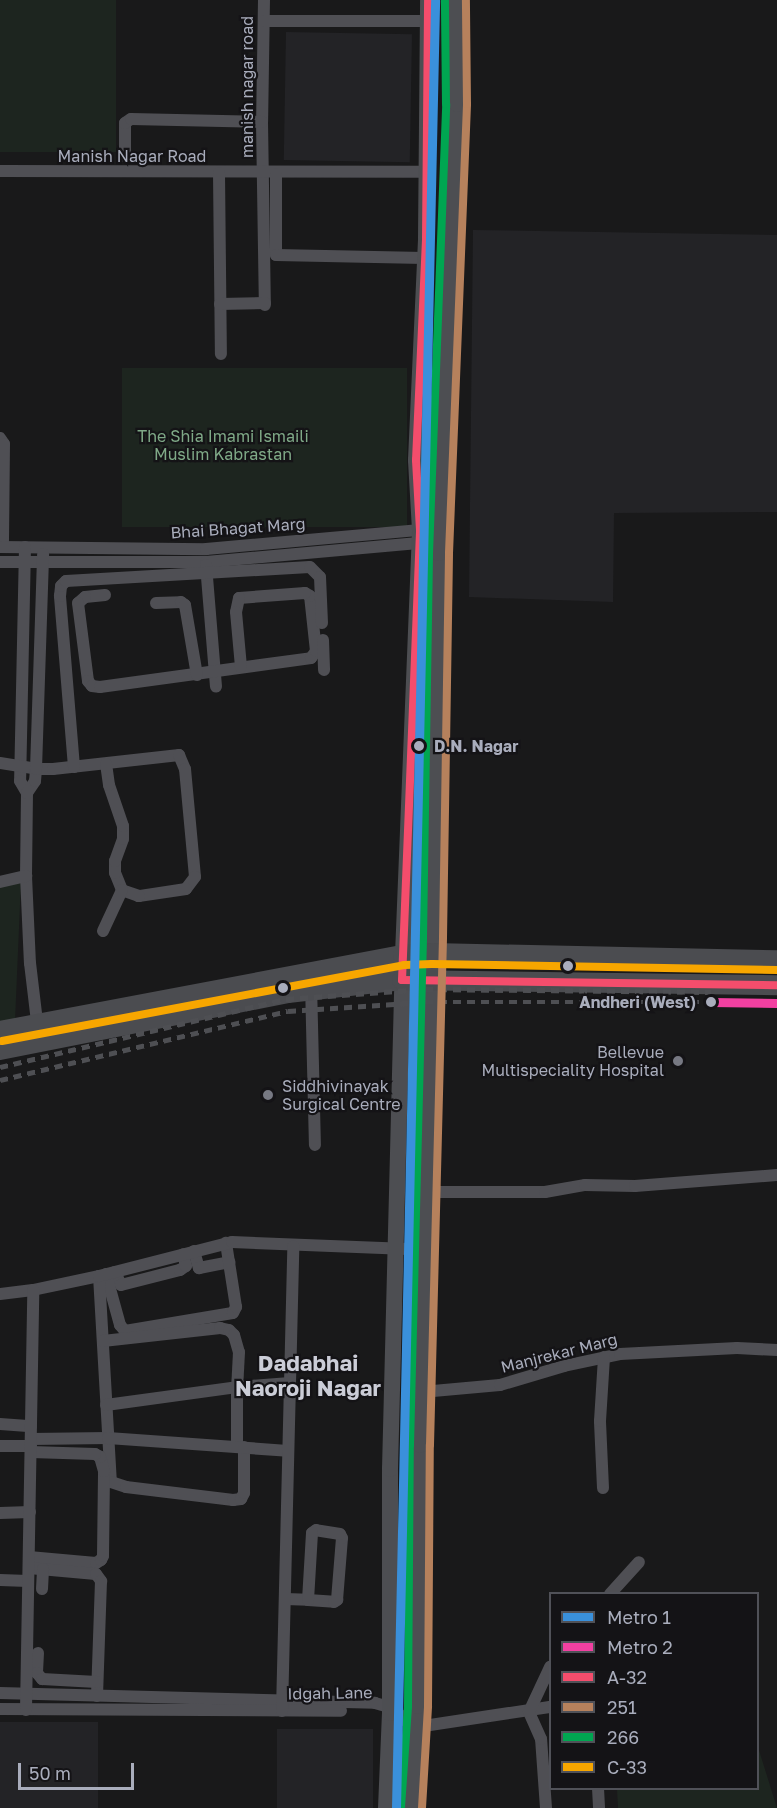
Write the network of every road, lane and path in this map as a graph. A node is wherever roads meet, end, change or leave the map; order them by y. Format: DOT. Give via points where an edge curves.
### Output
graph roads {
  1 [pos="264,0"];
  2 [pos="428,0"];
  3 [pos="455,0"];
  4 [pos="264,21"];
  5 [pos="427,21"];
  6 [pos="262,122"];
  7 [pos="125,156"];
  8 [pos="0,171"];
  9 [pos="426,172"];
  10 [pos="219,173"];
  11 [pos="270,174"];
  12 [pos="259,188"];
  13 [pos="262,233"];
  14 [pos="424,258"];
  15 [pos="220,304"];
  16 [pos="221,354"];
  17 [pos="0,438"];
  18 [pos="419,536"];
  19 [pos="440,538"];
  20 [pos="2,547"];
  21 [pos="25,547"];
  22 [pos="43,548"];
  23 [pos="42,561"];
  24 [pos="206,561"];
  25 [pos="0,562"];
  26 [pos="25,562"];
  27 [pos="105,595"];
  28 [pos="156,603"];
  29 [pos="241,667"];
  30 [pos="324,670"];
  31 [pos="214,672"];
  32 [pos="197,675"];
  33 [pos="216,687"];
  34 [pos="0,763"];
  35 [pos="106,764"];
  36 [pos="20,766"];
  37 [pos="74,767"];
  38 [pos="36,769"];
  39 [pos="27,793"];
  40 [pos="26,876"];
  41 [pos="0,882"];
  42 [pos="122,890"];
  43 [pos="103,931"];
  44 [pos="432,953"];
  45 [pos="403,955"];
  46 [pos="777,960"];
  47 [pos="432,979"];
  48 [pos="402,980"];
  49 [pos="311,981"];
  50 [pos="777,985"];
  51 [pos="0,1031"];
  52 [pos="38,1033"];
  53 [pos="0,1050"];
  54 [pos="315,1145"];
  55 [pos="777,1175"];
  56 [pos="427,1192"];
  57 [pos="226,1243"];
  58 [pos="293,1246"];
  59 [pos="208,1247"];
  60 [pos="395,1250"];
  61 [pos="427,1250"];
  62 [pos="189,1252"];
  63 [pos="161,1260"];
  64 [pos="229,1262"];
  65 [pos="139,1266"];
  66 [pos="213,1266"];
  67 [pos="107,1274"];
  68 [pos="166,1274"];
  69 [pos="143,1279"];
  70 [pos="33,1290"];
  71 [pos="0,1294"];
  72 [pos="103,1341"];
  73 [pos="777,1350"];
  74 [pos="604,1357"];
  75 [pos="290,1383"];
  76 [pos="237,1386"];
  77 [pos="422,1392"];
  78 [pos="106,1405"];
  79 [pos="0,1424"];
  80 [pos="31,1426"];
  81 [pos="108,1438"];
  82 [pos="0,1446"];
  83 [pos="31,1446"];
  84 [pos="240,1447"];
  85 [pos="288,1451"];
  86 [pos="603,1488"];
  87 [pos="30,1512"];
  88 [pos="0,1513"];
  89 [pos="29,1562"];
  90 [pos="639,1562"];
  91 [pos="43,1569"];
  92 [pos="0,1580"];
  93 [pos="28,1581"];
  94 [pos="42,1589"];
  95 [pos="611,1592"];
  96 [pos="285,1599"];
  97 [pos="308,1600"];
  98 [pos="38,1653"];
  99 [pos="549,1669"];
  100 [pos="53,1680"];
  101 [pos="97,1682"];
  102 [pos="0,1693"];
  103 [pos="27,1694"];
  104 [pos="53,1695"];
  105 [pos="97,1696"];
  106 [pos="114,1697"];
  107 [pos="282,1706"];
  108 [pos="387,1707"];
  109 [pos="549,1707"];
  110 [pos="0,1709"];
  111 [pos="26,1710"];
  112 [pos="113,1710"];
  113 [pos="529,1712"];
  114 [pos="417,1727"];
  115 [pos="598,1790"];
  116 [pos="386,1808"];
  117 [pos="411,1808"];
  118 [pos="546,1808"];
  119 [pos="599,1808"];
  1 -- 4 [label="street, manish nagar road"];
  2 -- 5 [label="main road"];
  3 -- 19 [label="main road" via="457,104"];
  4 -- 5 [label="street, Manish Nagar Road"];
  4 -- 6 [label="street, manish nagar road"];
  5 -- 9 [label="main road"];
  6 -- 7 [label="street" via="131,119 125,123"];
  6 -- 11 [label="street, manish nagar road"];
  8 -- 10 [label="street, Manish Nagar Road"];
  9 -- 11 [label="street, Manish Nagar Road"];
  9 -- 14 [label="main road"];
  10 -- 11 [label="street, Manish Nagar Road"];
  10 -- 15 [label="street"];
  11 -- 13 [label="street"];
  11 -- 14 [label="street" via="276,255"];
  12 -- 13 [label="street"];
  13 -- 15 [label="street" via="263,304"];
  14 -- 18 [label="main road" via="416,460"];
  15 -- 16 [label="street"];
  17 -- 20 [label="street" via="4,444"];
  18 -- 19 [label="street"];
  18 -- 24 [label="street"];
  18 -- 45 [label="main road"];
  19 -- 44 [label="main road"];
  20 -- 21 [label="street, Bhai Bhagat Marg"];
  21 -- 22 [label="street, Bhai Bhagat Marg"];
  21 -- 26 [label="street"];
  22 -- 23 [label="street"];
  22 -- 24 [label="street, Bhai Bhagat Marg"];
  23 -- 24 [label="street"];
  23 -- 26 [label="street"];
  23 -- 38 [label="street"];
  24 -- 30 [label="street" via="310,567 316,572 320,577"];
  24 -- 31 [label="street"];
  24 -- 37 [label="street" via="66,581 61,586"];
  25 -- 26 [label="street"];
  26 -- 36 [label="street"];
  27 -- 32 [label="street" via="85,597 78,603 86,673 92,686"];
  28 -- 32 [label="street" via="184,605"];
  29 -- 29 [label="street" via="314,655 310,596 305,592 239,598 236,612"];
  29 -- 31 [label="street"];
  31 -- 32 [label="street"];
  31 -- 33 [label="street"];
  34 -- 36 [label="street"];
  35 -- 37 [label="street"];
  35 -- 42 [label="street" via="123,826 115,873"];
  35 -- 42 [label="street" via="174,754 179,755 185,768 195,881 186,889 139,896"];
  36 -- 38 [label="street"];
  36 -- 39 [label="street" via="20,781"];
  37 -- 38 [label="street"];
  38 -- 39 [label="street" via="35,781"];
  39 -- 40 [label="street"];
  40 -- 41 [label="street"];
  40 -- 52 [label="street"];
  42 -- 43 [label="street"];
  44 -- 45 [label="main road"];
  44 -- 46 [label="main road"];
  44 -- 47 [label="main road"];
  45 -- 48 [label="main road"];
  45 -- 49 [label="main road"];
  47 -- 48 [label="main road"];
  47 -- 50 [label="main road"];
  47 -- 56 [label="main road"];
  48 -- 49 [label="main road"];
  48 -- 60 [label="main road"];
  49 -- 52 [label="main road"];
  49 -- 54 [label="street"];
  51 -- 52 [label="main road"];
  52 -- 53 [label="main road"];
  55 -- 56 [label="street" via="635,1186 585,1185 545,1192"];
  56 -- 61 [label="main road"];
  57 -- 58 [label="street"];
  57 -- 59 [label="street"];
  57 -- 64 [label="street"];
  58 -- 60 [label="street"];
  58 -- 75 [label="street"];
  59 -- 62 [label="street"];
  59 -- 66 [label="street"];
  60 -- 61 [label="street"];
  60 -- 108 [label="main road"];
  61 -- 77 [label="main road"];
  62 -- 63 [label="street"];
  62 -- 66 [label="street" via="199,1268"];
  62 -- 68 [label="street" via="185,1268"];
  63 -- 65 [label="street"];
  63 -- 68 [label="street"];
  64 -- 66 [label="street"];
  64 -- 67 [label="street" via="235,1312 129,1332 120,1325"];
  65 -- 67 [label="street"];
  65 -- 69 [label="street"];
  67 -- 69 [label="street" via="119,1285"];
  67 -- 70 [label="street"];
  67 -- 72 [label="street"];
  68 -- 69 [label="street"];
  70 -- 71 [label="street"];
  70 -- 80 [label="street"];
  72 -- 76 [label="street" via="228,1330 234,1335 239,1352"];
  72 -- 78 [label="street"];
  73 -- 74 [label="street, Manjrekar Marg" via="737,1348"];
  74 -- 77 [label="street, Manjrekar Marg" via="500,1385"];
  74 -- 86 [label="street" via="600,1421"];
  75 -- 76 [label="street"];
  75 -- 85 [label="street"];
  76 -- 78 [label="street"];
  76 -- 84 [label="street"];
  77 -- 114 [label="main road"];
  78 -- 81 [label="street"];
  79 -- 80 [label="street"];
  80 -- 83 [label="street"];
  81 -- 83 [label="street"];
  81 -- 84 [label="street"];
  81 -- 84 [label="street" via="109,1474 111,1482 117,1485 233,1500 241,1499 244,1493"];
  82 -- 83 [label="street"];
  83 -- 87 [label="street"];
  83 -- 89 [label="street" via="100,1457 104,1471 103,1556 96,1563"];
  84 -- 85 [label="street"];
  85 -- 96 [label="street"];
  87 -- 88 [label="street"];
  87 -- 89 [label="street"];
  89 -- 91 [label="street"];
  89 -- 93 [label="street"];
  90 -- 95 [label="street"];
  91 -- 94 [label="street"];
  91 -- 101 [label="street" via="96,1574 101,1581"];
  92 -- 93 [label="street"];
  93 -- 103 [label="street"];
  96 -- 97 [label="street"];
  96 -- 107 [label="street"];
  97 -- 97 [label="street" via="337,1600 340,1534 316,1530 312,1533"];
  98 -- 100 [label="street" via="37,1673 42,1679"];
  99 -- 113 [label="street"];
  100 -- 101 [label="street"];
  100 -- 104 [label="street"];
  101 -- 105 [label="street"];
  102 -- 103 [label="street, Idgah Lane"];
  103 -- 104 [label="street, Idgah Lane"];
  103 -- 111 [label="street"];
  104 -- 105 [label="street, Idgah Lane"];
  105 -- 106 [label="street, Idgah Lane"];
  106 -- 107 [label="street, Idgah Lane"];
  106 -- 112 [label="street"];
  107 -- 108 [label="street, Idgah Lane" via="375,1703"];
  107 -- 112 [label="street, Idgah Lane"];
  108 -- 114 [label="street"];
  108 -- 116 [label="main road"];
  109 -- 113 [label="street"];
  110 -- 111 [label="street, Idgah Lane"];
  111 -- 112 [label="street, Idgah Lane"];
  113 -- 114 [label="street"];
  113 -- 118 [label="street" via="541,1738"];
  114 -- 117 [label="main road"];
  115 -- 119 [label="street"];
}
